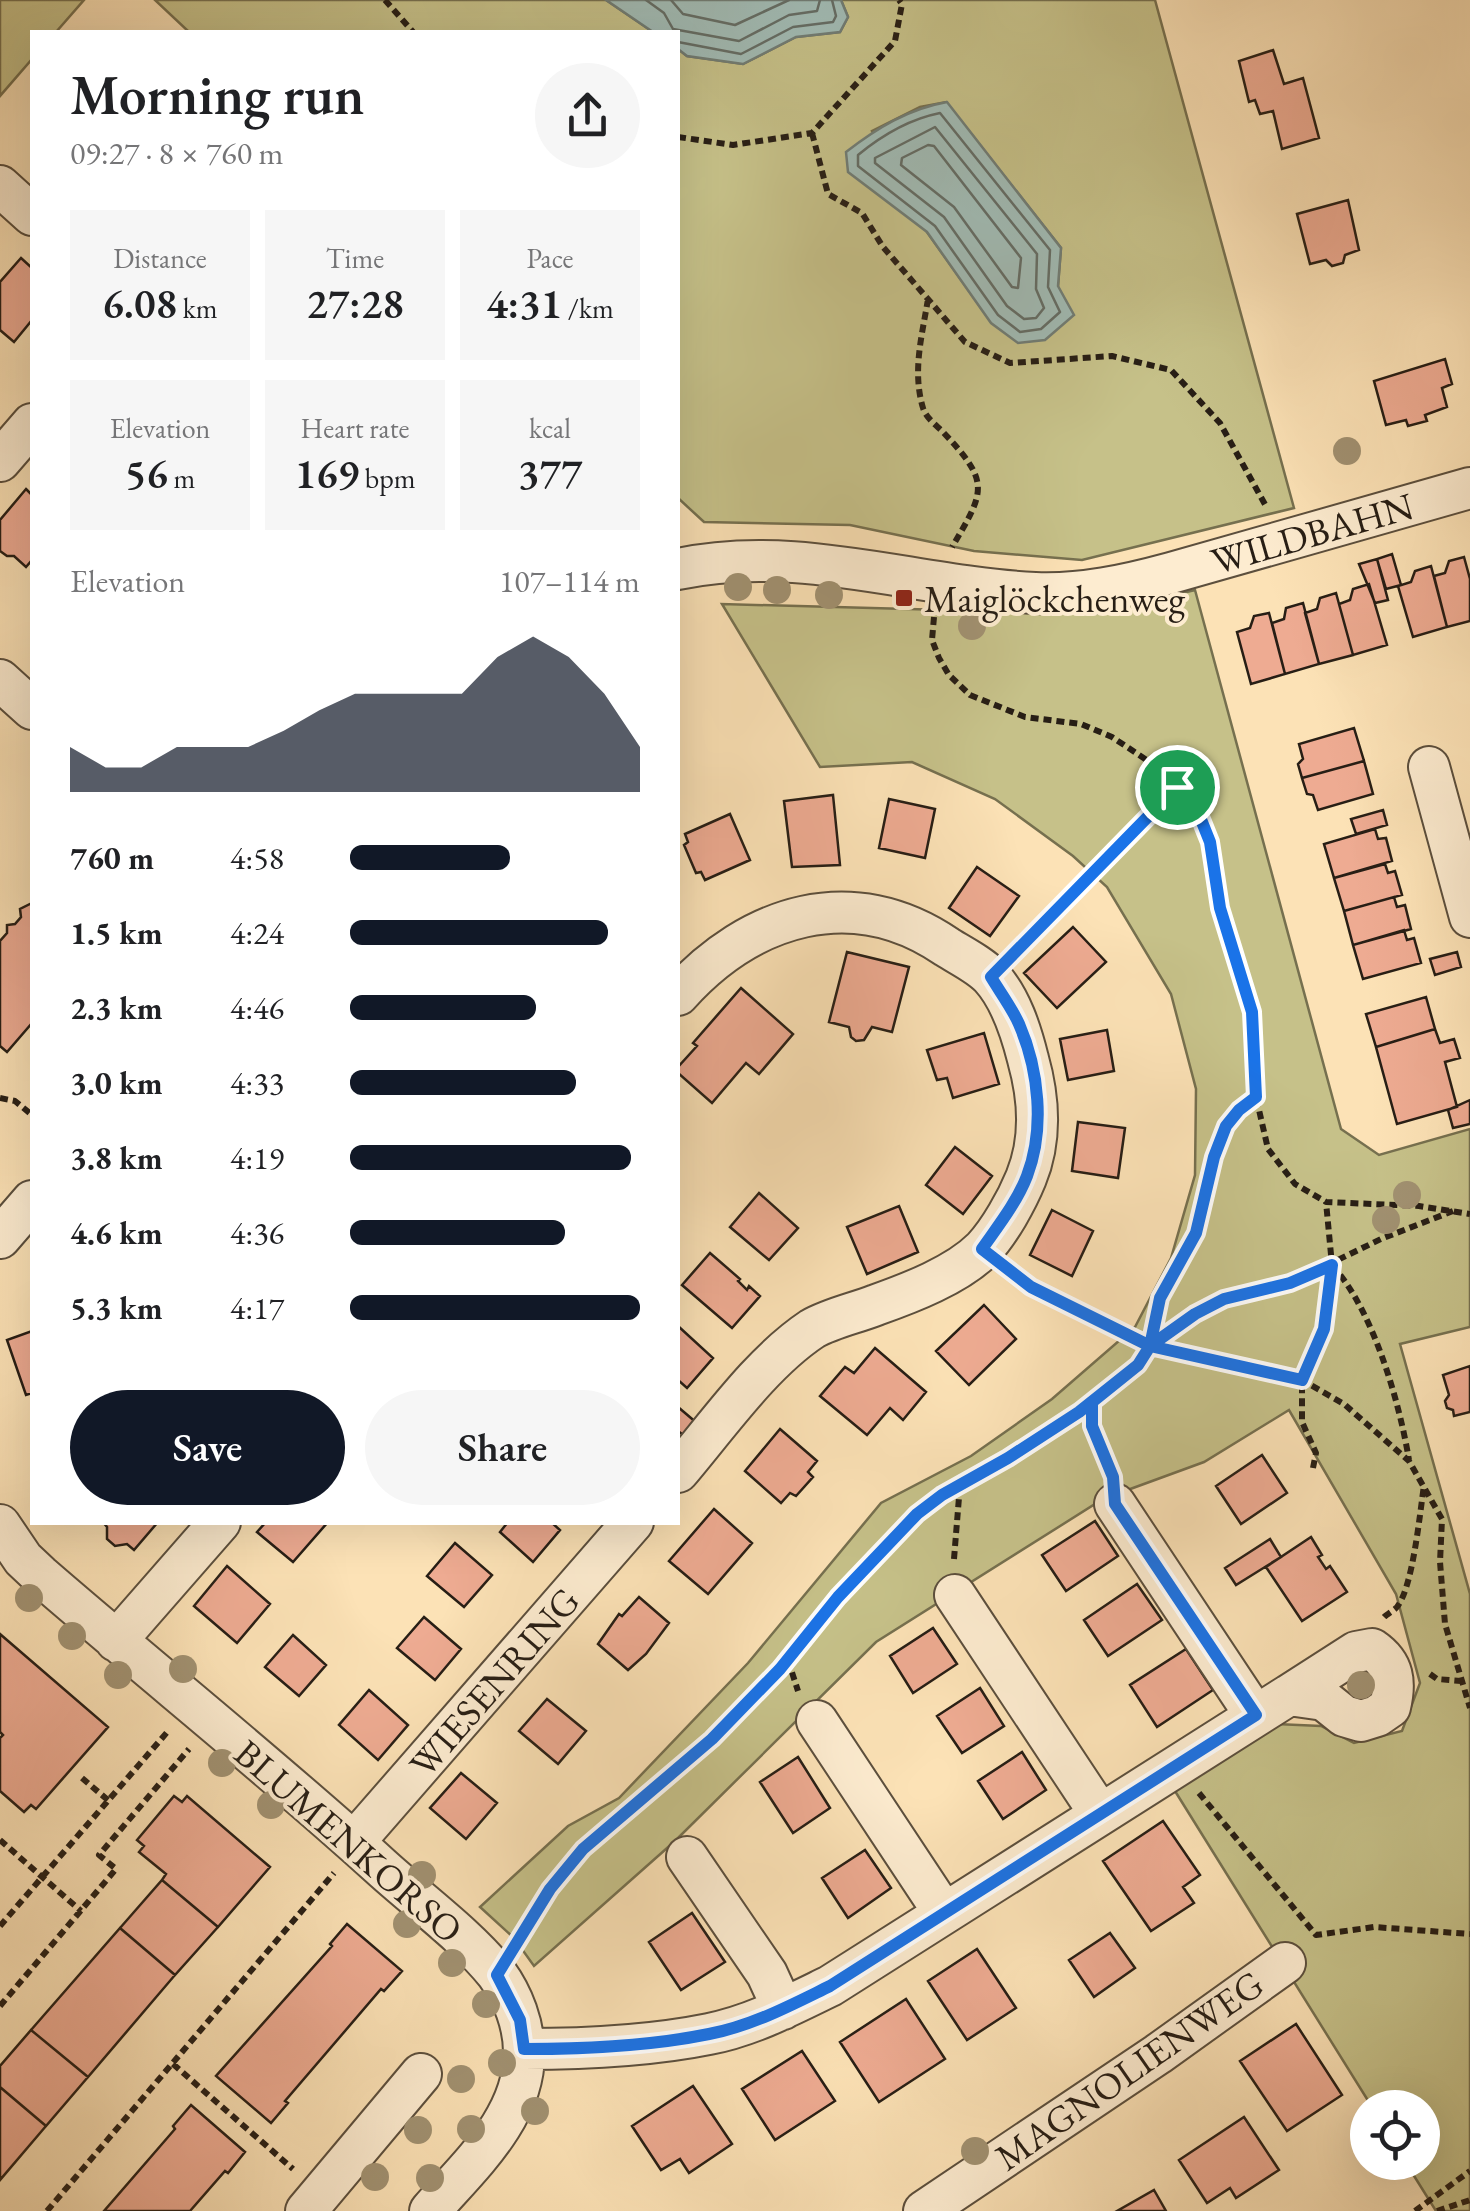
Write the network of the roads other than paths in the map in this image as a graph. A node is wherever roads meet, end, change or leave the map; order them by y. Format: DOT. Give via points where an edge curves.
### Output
graph roads {
  1 [pos="0,186"];
  2 [pos="30,214"];
  3 [pos="30,426"];
  4 [pos="0,461"];
  5 [pos="1470,488"];
  6 [pos="680,569"];
  7 [pos="0,680"];
  8 [pos="30,706"];
  9 [pos="1430,767"];
  10 [pos="1470,914"];
  11 [pos="680,994"];
  12 [pos="30,1203"];
  13 [pos="0,1238"];
  14 [pos="680,1470"];
  15 [pos="1115,1504"];
  16 [pos="0,1525"];
  17 [pos="217,1525"];
  18 [pos="630,1525"];
  19 [pos="955,1595"];
  20 [pos="116,1641"];
  21 [pos="817,1721"];
  22 [pos="1100,1814"];
  23 [pos="356,1844"];
  24 [pos="687,1857"];
  25 [pos="944,1913"];
  26 [pos="1285,1963"];
  27 [pos="783,2009"];
  28 [pos="524,2049"];
  29 [pos="422,2074"];
  30 [pos="313,2202"];
  31 [pos="430,2211"];
  32 [pos="924,2211"];
  1 -- 2 [label="street"];
  3 -- 4 [label="street"];
  5 -- 6 [label="street, WILDBAHN" via="1127,585 1078,592 1038,594 944,570 751,560"];
  7 -- 8 [label="street"];
  9 -- 10 [label="street"];
  11 -- 14 [label="street" via="728,947 779,923 847,913 880,916 926,932 991,977 1019,1024 1038,1110 1026,1178 982,1249 926,1286 816,1326 785,1348"];
  12 -- 13 [label="street"];
  15 -- 22 [label="street" via="1272,1705"];
  16 -- 20 [label="street, BLUMENKORSO" via="24,1559"];
  17 -- 20 [label="street"];
  18 -- 23 [label="street, WIESENRING"];
  19 -- 22 [label="street"];
  20 -- 23 [label="street, BLUMENKORSO"];
  21 -- 25 [label="street"];
  22 -- 25 [label="street"];
  23 -- 28 [label="street, BLUMENKORSO" via="497,1975 520,2020"];
  24 -- 27 [label="street" via="767,1974"];
  25 -- 27 [label="street"];
  26 -- 32 [label="street, MAGNOLIENWEG"];
  27 -- 28 [label="street" via="709,2034"];
  28 -- 31 [label="street, BLUMENKORSO" via="516,2096 501,2128"];
  29 -- 30 [label="street"];
}
